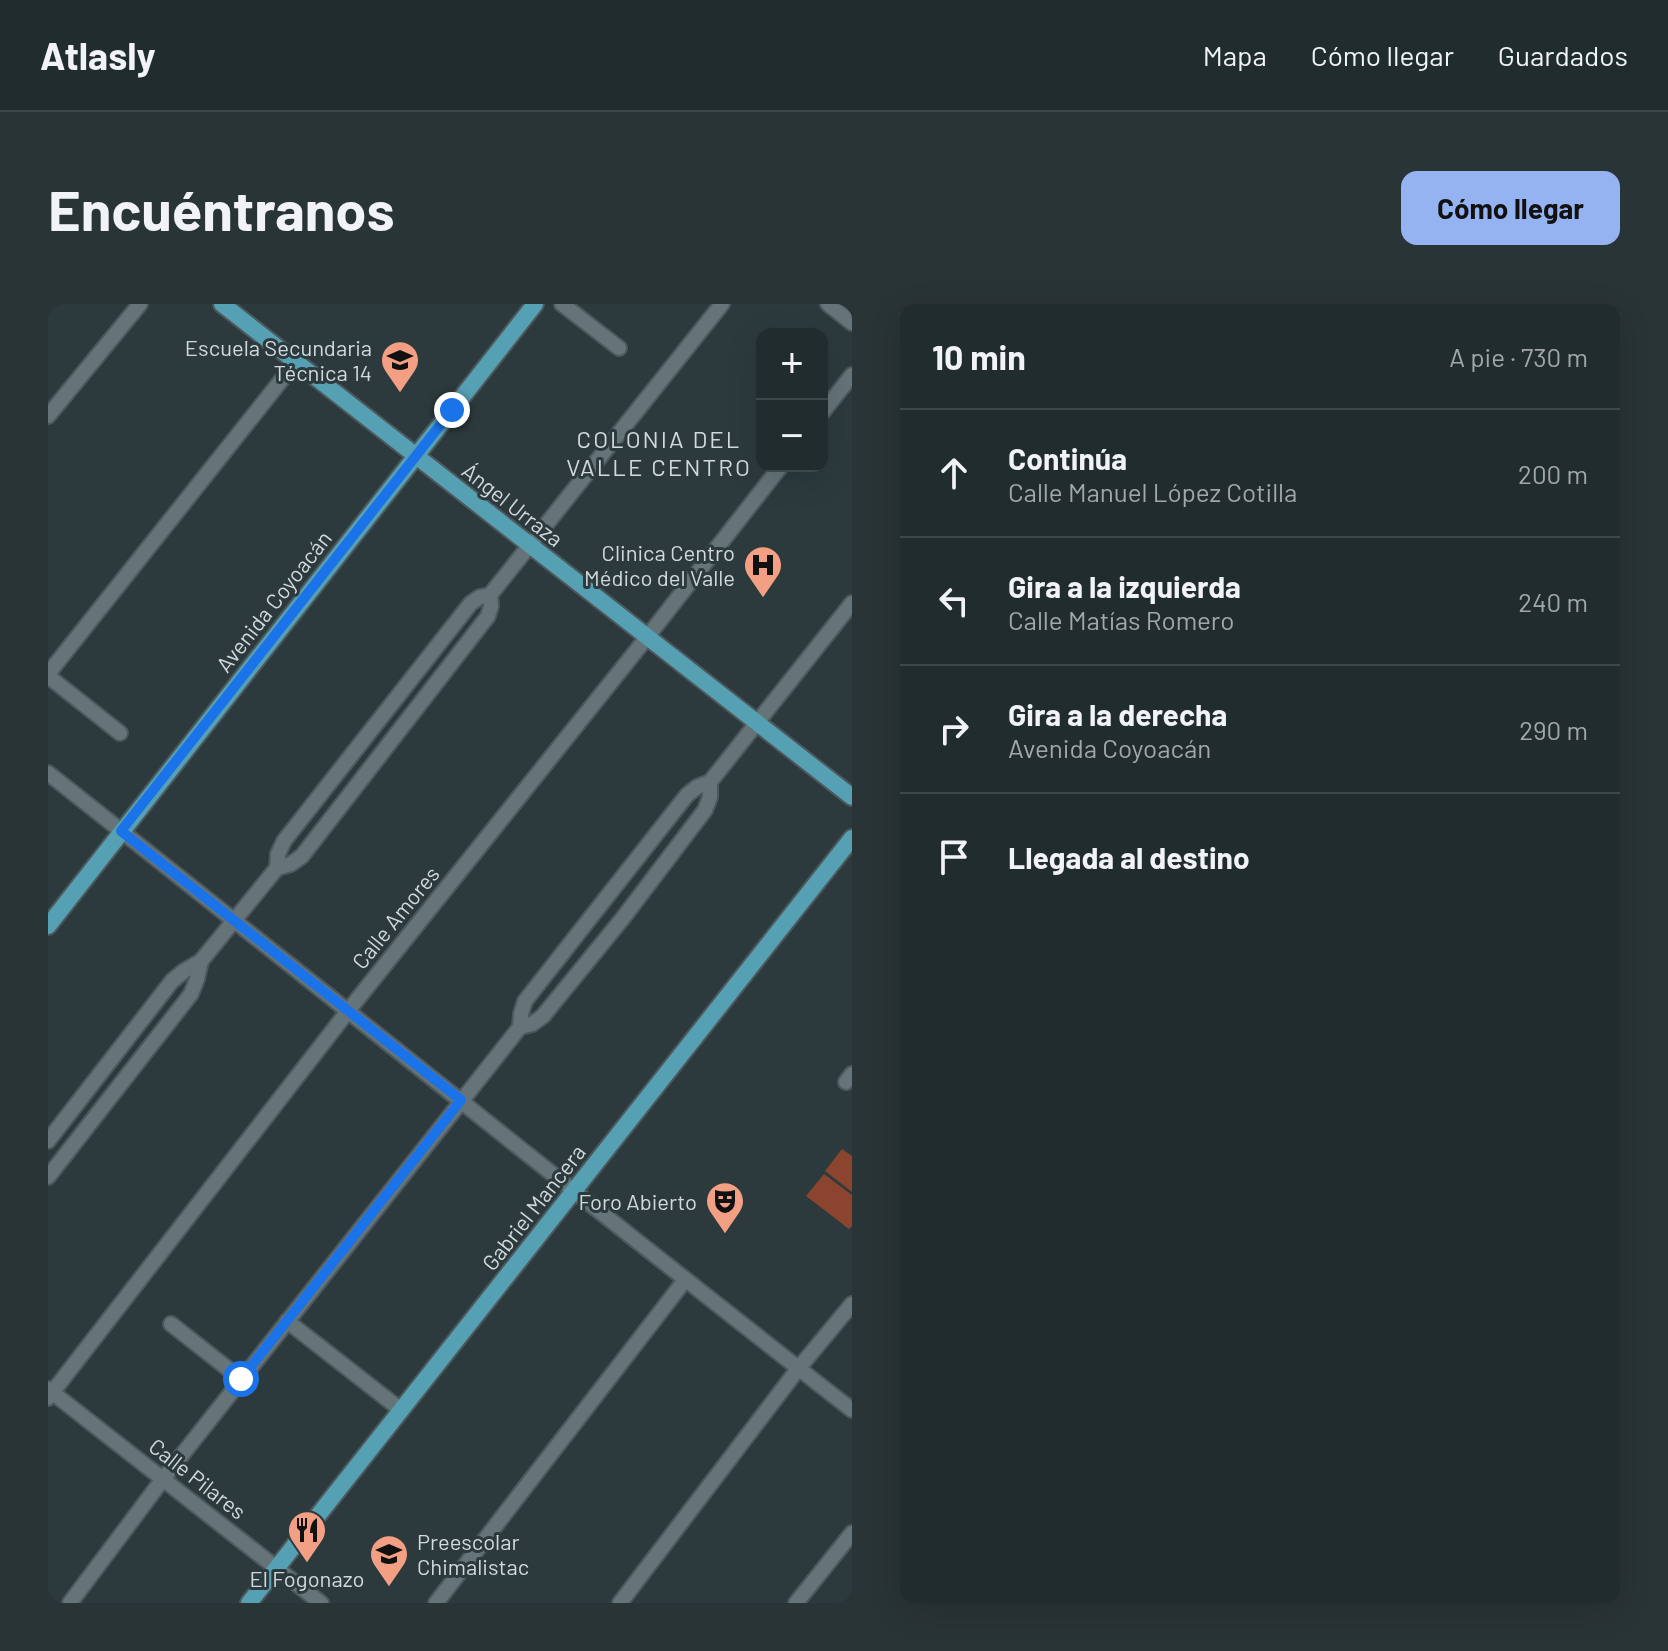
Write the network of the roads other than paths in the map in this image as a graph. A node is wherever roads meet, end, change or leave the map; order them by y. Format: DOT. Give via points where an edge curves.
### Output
graph roads {
  1 [pos="140,304"];
  2 [pos="222,304"];
  3 [pos="535,304"];
  4 [pos="562,304"];
  5 [pos="722,304"];
  6 [pos="828,304"];
  7 [pos="852,323"];
  8 [pos="619,348"];
  9 [pos="295,363"];
  10 [pos="852,375"];
  11 [pos="828,405"];
  12 [pos="48,416"];
  13 [pos="415,456"];
  14 [pos="776,472"];
  15 [pos="529,544"];
  16 [pos="490,595"];
  17 [pos="852,603"];
  18 [pos="648,636"];
  19 [pos="48,675"];
  20 [pos="757,723"];
  21 [pos="120,733"];
  22 [pos="48,773"];
  23 [pos="710,782"];
  24 [pos="852,797"];
  25 [pos="121,831"];
  26 [pos="852,838"];
  27 [pos="277,868"];
  28 [pos="603,902"];
  29 [pos="623,918"];
  30 [pos="234,920"];
  31 [pos="48,926"];
  32 [pos="201,961"];
  33 [pos="348,1011"];
  34 [pos="143,1017"];
  35 [pos="520,1027"];
  36 [pos="162,1031"];
  37 [pos="461,1100"];
  38 [pos="69,1114"];
  39 [pos="87,1127"];
  40 [pos="48,1141"];
  41 [pos="48,1177"];
  42 [pos="574,1190"];
  43 [pos="685,1280"];
  44 [pos="852,1304"];
  45 [pos="287,1321"];
  46 [pos="171,1324"];
  47 [pos="798,1369"];
  48 [pos="241,1379"];
  49 [pos="49,1393"];
  50 [pos="401,1410"];
  51 [pos="852,1410"];
  52 [pos="163,1479"];
  53 [pos="852,1533"];
  54 [pos="277,1569"];
  55 [pos="70,1603"];
  56 [pos="249,1603"];
  57 [pos="321,1603"];
  58 [pos="436,1603"];
  59 [pos="620,1603"];
  60 [pos="796,1603"];
  1 -- 12 [label="street"];
  2 -- 9 [label="main road, Ángel Urraza"];
  3 -- 13 [label="main road, Avenida Coyoacán"];
  4 -- 8 [label="street"];
  5 -- 15 [label="street"];
  6 -- 7 [label="street"];
  9 -- 13 [label="main road, Ángel Urraza"];
  9 -- 19 [label="street"];
  10 -- 11 [label="street"];
  13 -- 15 [label="main road, Ángel Urraza"];
  13 -- 25 [label="main road, Avenida Coyoacán"];
  14 -- 18 [label="street, Calle Amores"];
  15 -- 16 [label="street"];
  15 -- 18 [label="main road, Ángel Urraza"];
  16 -- 27 [label="street" via="471,603 284,841"];
  16 -- 27 [label="street" via="488,616 302,856"];
  17 -- 20 [label="street"];
  18 -- 20 [label="main road, Ángel Urraza"];
  18 -- 33 [label="street, Calle Amores"];
  19 -- 21 [label="street"];
  20 -- 23 [label="street"];
  20 -- 24 [label="main road, Ángel Urraza"];
  22 -- 25 [label="street"];
  23 -- 28 [label="street" via="687,795"];
  23 -- 29 [label="street" via="705,810"];
  25 -- 30 [label="street"];
  25 -- 31 [label="main road, Avenida Coyoacán"];
  26 -- 42 [label="main road, Gabriel Mancera"];
  27 -- 30 [label="street"];
  28 -- 29 [label="street"];
  28 -- 35 [label="street" via="525,1001"];
  29 -- 35 [label="street" via="543,1016"];
  30 -- 32 [label="street"];
  30 -- 33 [label="street"];
  32 -- 34 [label="street" via="172,981"];
  32 -- 36 [label="street" via="191,994"];
  33 -- 37 [label="street"];
  33 -- 49 [label="street, Calle Amores"];
  34 -- 36 [label="street"];
  34 -- 38 [label="street"];
  35 -- 37 [label="street"];
  36 -- 39 [label="street"];
  37 -- 42 [label="street"];
  37 -- 45 [label="street"];
  38 -- 39 [label="street"];
  38 -- 40 [label="street"];
  39 -- 41 [label="street"];
  42 -- 43 [label="street"];
  42 -- 50 [label="main road, Gabriel Mancera"];
  43 -- 47 [label="street"];
  43 -- 58 [label="street"];
  44 -- 47 [label="street"];
  45 -- 48 [label="street"];
  45 -- 50 [label="street"];
  46 -- 48 [label="street"];
  47 -- 51 [label="street"];
  47 -- 59 [label="street"];
  48 -- 52 [label="street"];
  49 -- 52 [label="street, Calle Pilares"];
  50 -- 54 [label="main road, Gabriel Mancera"];
  52 -- 54 [label="street, Calle Pilares"];
  52 -- 55 [label="street"];
  53 -- 60 [label="street"];
  54 -- 56 [label="main road, Gabriel Mancera"];
  54 -- 57 [label="street, Calle Pilares"];
}
